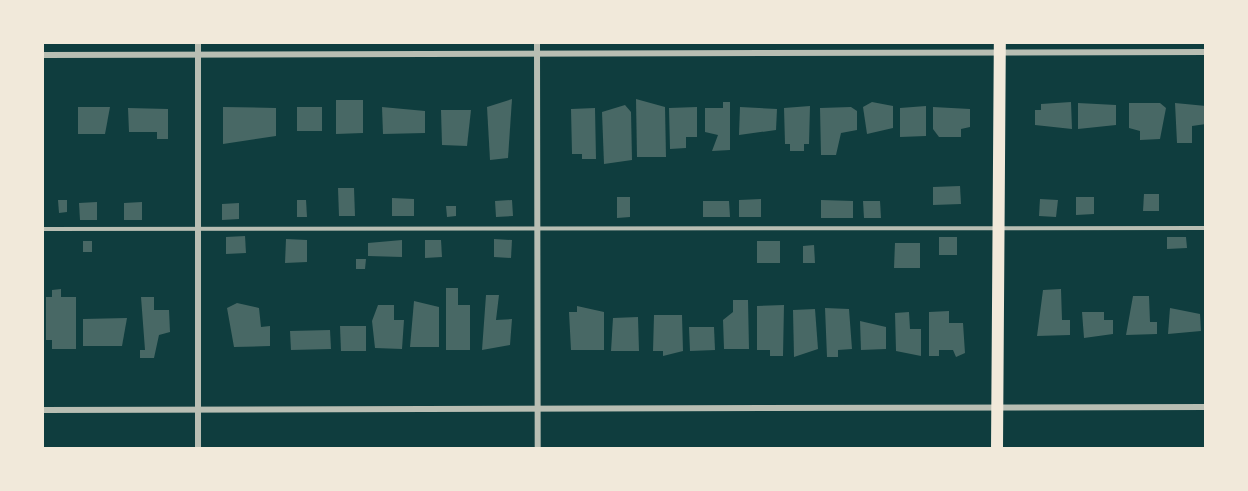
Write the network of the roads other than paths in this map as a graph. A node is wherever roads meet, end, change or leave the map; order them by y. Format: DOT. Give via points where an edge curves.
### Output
graph roads {
  1 [pos="198,42"];
  2 [pos="537,42"];
  3 [pos="1000,47"];
  4 [pos="1206,52"];
  5 [pos="198,54"];
  6 [pos="537,54"];
  7 [pos="42,55"];
  8 [pos="42,228"];
  9 [pos="198,228"];
  10 [pos="1206,228"];
  11 [pos="538,229"];
  12 [pos="999,229"];
  13 [pos="1206,407"];
  14 [pos="538,408"];
  15 [pos="998,408"];
  16 [pos="197,410"];
  17 [pos="42,411"];
  18 [pos="198,449"];
  19 [pos="538,449"];
  20 [pos="997,449"];
  1 -- 5 [label="street"];
  2 -- 6 [label="street"];
  3 -- 4 [label="street"];
  3 -- 6 [label="street"];
  3 -- 12 [label="main road"];
  5 -- 6 [label="street"];
  5 -- 7 [label="street"];
  5 -- 9 [label="street"];
  6 -- 11 [label="street"];
  8 -- 9 [label="lane"];
  9 -- 11 [label="lane"];
  9 -- 16 [label="street"];
  10 -- 12 [label="lane"];
  11 -- 12 [label="lane"];
  11 -- 14 [label="street"];
  12 -- 15 [label="main road"];
  13 -- 15 [label="street"];
  14 -- 15 [label="street"];
  14 -- 16 [label="street"];
  14 -- 19 [label="street"];
  15 -- 20 [label="main road"];
  16 -- 17 [label="street"];
  16 -- 18 [label="street"];
}
